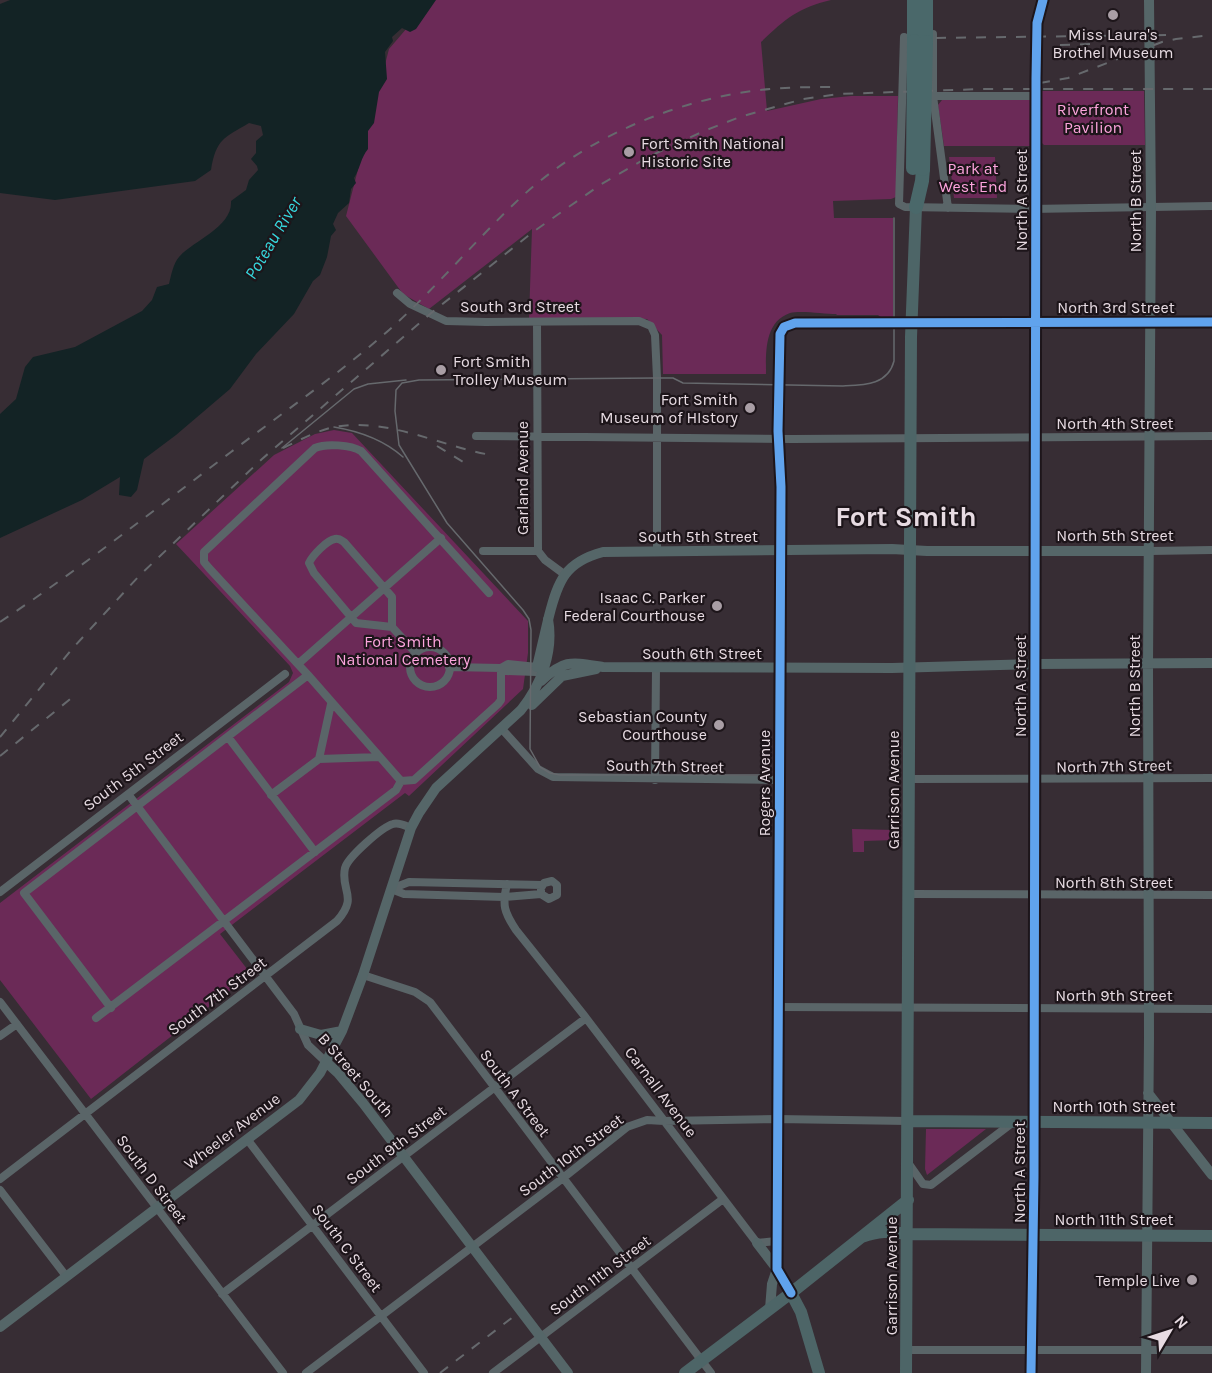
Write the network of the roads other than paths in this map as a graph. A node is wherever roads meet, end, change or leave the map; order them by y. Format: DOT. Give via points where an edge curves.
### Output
graph roads {
  1 [pos="914,0"];
  2 [pos="926,0"];
  3 [pos="932,0"];
  4 [pos="1042,0"];
  5 [pos="1153,3"];
  6 [pos="904,37"];
  7 [pos="903,96"];
  8 [pos="933,96"];
  9 [pos="1036,96"];
  10 [pos="918,168"];
  11 [pos="1212,206"];
  12 [pos="916,207"];
  13 [pos="1151,207"];
  14 [pos="948,208"];
  15 [pos="1036,209"];
  16 [pos="396,293"];
  17 [pos="537,322"];
  18 [pos="1036,322"];
  19 [pos="1212,322"];
  20 [pos="1150,323"];
  21 [pos="912,324"];
  22 [pos="476,435"];
  23 [pos="537,436"];
  24 [pos="1212,436"];
  25 [pos="657,437"];
  26 [pos="1036,437"];
  27 [pos="1150,437"];
  28 [pos="779,438"];
  29 [pos="911,438"];
  30 [pos="441,538"];
  31 [pos="657,550"];
  32 [pos="910,550"];
  33 [pos="1036,550"];
  34 [pos="1212,550"];
  35 [pos="483,551"];
  36 [pos="538,551"];
  37 [pos="781,551"];
  38 [pos="1150,551"];
  39 [pos="564,574"];
  40 [pos="385,587"];
  41 [pos="489,593"];
  42 [pos="351,617"];
  43 [pos="548,619"];
  44 [pos="392,627"];
  45 [pos="550,644"];
  46 [pos="416,653"];
  47 [pos="1212,663"];
  48 [pos="298,664"];
  49 [pos="566,664"];
  50 [pos="1035,664"];
  51 [pos="1148,665"];
  52 [pos="449,667"];
  53 [pos="603,667"];
  54 [pos="501,668"];
  55 [pos="656,668"];
  56 [pos="779,668"];
  57 [pos="910,668"];
  58 [pos="285,674"];
  59 [pos="308,675"];
  60 [pos="538,675"];
  61 [pos="332,704"];
  62 [pos="514,715"];
  63 [pos="501,728"];
  64 [pos="228,737"];
  65 [pos="379,757"];
  66 [pos="319,759"];
  67 [pos="1212,778"];
  68 [pos="909,779"];
  69 [pos="1149,779"];
  70 [pos="655,780"];
  71 [pos="778,780"];
  72 [pos="1034,780"];
  73 [pos="401,781"];
  74 [pos="128,794"];
  75 [pos="271,795"];
  76 [pos="138,807"];
  77 [pos="411,828"];
  78 [pos="315,852"];
  79 [pos="507,884"];
  80 [pos="542,885"];
  81 [pos="391,889"];
  82 [pos="0,892"];
  83 [pos="541,894"];
  84 [pos="909,894"];
  85 [pos="1034,895"];
  86 [pos="1149,895"];
  87 [pos="1212,895"];
  88 [pos="504,897"];
  89 [pos="225,921"];
  90 [pos="363,975"];
  91 [pos="266,976"];
  92 [pos="0,1002"];
  93 [pos="778,1007"];
  94 [pos="908,1007"];
  95 [pos="111,1008"];
  96 [pos="1034,1008"];
  97 [pos="1149,1009"];
  98 [pos="1212,1009"];
  99 [pos="96,1018"];
  100 [pos="586,1018"];
  101 [pos="16,1024"];
  102 [pos="300,1029"];
  103 [pos="342,1031"];
  104 [pos="0,1036"];
  105 [pos="326,1062"];
  106 [pos="494,1088"];
  107 [pos="1148,1093"];
  108 [pos="85,1114"];
  109 [pos="777,1119"];
  110 [pos="664,1121"];
  111 [pos="908,1121"];
  112 [pos="1013,1122"];
  113 [pos="1034,1123"];
  114 [pos="1148,1123"];
  115 [pos="1171,1123"];
  116 [pos="1212,1123"];
  117 [pos="247,1139"];
  118 [pos="404,1157"];
  119 [pos="908,1162"];
  120 [pos="1212,1175"];
  121 [pos="563,1178"];
  122 [pos="0,1179"];
  123 [pos="0,1190"];
  124 [pos="723,1199"];
  125 [pos="908,1200"];
  126 [pos="157,1207"];
  127 [pos="313,1226"];
  128 [pos="907,1234"];
  129 [pos="1034,1236"];
  130 [pos="1147,1236"];
  131 [pos="1212,1236"];
  132 [pos="862,1237"];
  133 [pos="776,1241"];
  134 [pos="758,1243"];
  135 [pos="472,1246"];
  136 [pos="631,1268"];
  137 [pos="777,1269"];
  138 [pos="66,1276"];
  139 [pos="791,1293"];
  140 [pos="222,1294"];
  141 [pos="771,1308"];
  142 [pos="382,1315"];
  143 [pos="0,1327"];
  144 [pos="541,1337"];
  145 [pos="907,1350"];
  146 [pos="1032,1350"];
  147 [pos="1146,1350"];
  148 [pos="1212,1350"];
  149 [pos="702,1360"];
  150 [pos="283,1373"];
  151 [pos="306,1373"];
  152 [pos="424,1373"];
  153 [pos="494,1373"];
  154 [pos="568,1373"];
  155 [pos="685,1373"];
  156 [pos="711,1373"];
  157 [pos="819,1373"];
  158 [pos="906,1373"];
  159 [pos="1031,1373"];
  160 [pos="1146,1373"];
  1 -- 10 [label="highway, bridge"];
  2 -- 10 [label="highway, bridge"];
  3 -- 8 [label="street"];
  4 -- 9 [label="street, North A Street" via="1037,23"];
  5 -- 13 [label="street, North B Street" via="1148,38"];
  6 -- 7 [label="street"];
  7 -- 8 [label="street"];
  7 -- 12 [label="street" via="899,204"];
  8 -- 9 [label="street"];
  8 -- 14 [label="street"];
  9 -- 15 [label="street, North A Street"];
  10 -- 12 [label="highway, Garrison Avenue" via="922,181"];
  11 -- 13 [label="street"];
  12 -- 14 [label="street"];
  12 -- 21 [label="main road, Garrison Avenue"];
  13 -- 15 [label="street"];
  13 -- 20 [label="street, North B Street"];
  14 -- 15 [label="street"];
  15 -- 18 [label="street, North A Street"];
  16 -- 17 [label="street, South 3rd Street" via="446,321"];
  17 -- 23 [label="street, Garland Avenue"];
  17 -- 25 [label="street, South 3rd Street" via="639,321 651,326 655,335"];
  18 -- 20 [label="street, North 3rd Street"];
  18 -- 21 [label="street, North 3rd Street"];
  18 -- 26 [label="street, North A Street"];
  19 -- 20 [label="street, North 3rd Street"];
  20 -- 27 [label="street, North B Street"];
  21 -- 28 [label="street, Rogers Avenue" via="795,323 784,327 779,340"];
  21 -- 29 [label="main road, Garrison Avenue"];
  22 -- 23 [label="street, North 4th Street"];
  23 -- 25 [label="street, North 4th Street"];
  23 -- 36 [label="street, Garland Avenue"];
  24 -- 27 [label="street, North 4th Street"];
  25 -- 28 [label="street, North 4th Street"];
  25 -- 31 [label="street"];
  26 -- 27 [label="street, North 4th Street"];
  26 -- 29 [label="street, North 4th Street"];
  26 -- 33 [label="street, North A Street"];
  27 -- 38 [label="street, North B Street"];
  28 -- 29 [label="street, North 4th Street"];
  28 -- 37 [label="street, Rogers Avenue"];
  29 -- 32 [label="main road, Garrison Avenue"];
  30 -- 40 [label="street"];
  30 -- 41 [label="street"];
  30 -- 48 [label="street" via="361,451 315,448 208,546 203,556 209,568"];
  31 -- 37 [label="street, South 5th Street"];
  31 -- 39 [label="street, South 5th Street" via="603,552"];
  32 -- 33 [label="street, North 5th Street"];
  32 -- 37 [label="street, South 5th Street"];
  32 -- 57 [label="main road, Garrison Avenue"];
  33 -- 38 [label="street, North 5th Street"];
  33 -- 50 [label="street, North A Street"];
  34 -- 38 [label="street, North 5th Street"];
  35 -- 36 [label="street"];
  36 -- 39 [label="street, Garland Avenue"];
  37 -- 56 [label="street, Rogers Avenue"];
  38 -- 51 [label="street, North B Street"];
  39 -- 43 [label="street"];
  40 -- 42 [label="street"];
  40 -- 42 [label="street" via="344,542 331,540 311,558 310,568"];
  40 -- 44 [label="street" via="392,597"];
  42 -- 44 [label="street" via="356,623"];
  42 -- 48 [label="street"];
  43 -- 45 [label="street"];
  43 -- 60 [label="street"];
  44 -- 46 [label="street"];
  45 -- 49 [label="street" via="553,655"];
  45 -- 60 [label="street"];
  46 -- 52 [label="street" via="427,647 437,649 446,656"];
  46 -- 52 [label="street" via="410,672 422,685 431,687 442,682"];
  47 -- 51 [label="street, South 6th Street"];
  48 -- 59 [label="street"];
  49 -- 53 [label="street, South 6th Street"];
  49 -- 60 [label="street, South 6th Street"];
  49 -- 60 [label="street"];
  50 -- 51 [label="street, South 6th Street"];
  50 -- 57 [label="street, South 6th Street"];
  50 -- 72 [label="street, North A Street"];
  51 -- 69 [label="street, North B Street"];
  52 -- 54 [label="street"];
  53 -- 55 [label="street, South 6th Street"];
  53 -- 62 [label="street, South 6th Street" via="562,676 522,714"];
  54 -- 60 [label="street" via="508,664"];
  54 -- 73 [label="street" via="498,704 414,780"];
  55 -- 56 [label="street, South 6th Street"];
  55 -- 70 [label="street"];
  56 -- 57 [label="street, South 6th Street"];
  56 -- 71 [label="street, Rogers Avenue"];
  57 -- 68 [label="main road, Garrison Avenue"];
  58 -- 74 [label="street, South 5th Street"];
  59 -- 61 [label="street"];
  59 -- 64 [label="street"];
  60 -- 62 [label="street" via="530,698"];
  61 -- 65 [label="street"];
  61 -- 66 [label="street"];
  62 -- 63 [label="street, South 6th Street"];
  63 -- 70 [label="street, South 7th Street" via="547,776"];
  63 -- 77 [label="street, South 6th Street" via="436,788"];
  64 -- 75 [label="street"];
  64 -- 76 [label="street"];
  65 -- 66 [label="street"];
  65 -- 73 [label="street"];
  66 -- 75 [label="street"];
  67 -- 69 [label="street, North 7th Street"];
  68 -- 72 [label="street, North 7th Street"];
  68 -- 84 [label="main road, Garrison Avenue"];
  69 -- 72 [label="street, North 7th Street"];
  69 -- 86 [label="street, North B Street"];
  70 -- 71 [label="street, South 7th Street"];
  71 -- 93 [label="street, Rogers Avenue"];
  72 -- 85 [label="street, North A Street"];
  73 -- 78 [label="street" via="396,790"];
  74 -- 76 [label="street, B Street South"];
  74 -- 82 [label="street, South 5th Street"];
  75 -- 78 [label="street"];
  76 -- 89 [label="street, B Street South"];
  76 -- 95 [label="street" via="24,893"];
  77 -- 81 [label="street"];
  77 -- 91 [label="street, South 7th Street" via="399,823 390,825 352,854 345,866 349,900 343,914"];
  78 -- 89 [label="street"];
  79 -- 80 [label="street"];
  79 -- 81 [label="street" via="409,882"];
  79 -- 88 [label="street, Carnall Avenue"];
  80 -- 83 [label="street"];
  80 -- 83 [label="street" via="555,882 559,888 555,897 549,899"];
  81 -- 88 [label="street" via="404,894"];
  81 -- 90 [label="street, Wheeler Avenue"];
  83 -- 88 [label="street"];
  84 -- 85 [label="street, North 8th Street"];
  84 -- 94 [label="main road, Garrison Avenue"];
  85 -- 86 [label="street, North 8th Street"];
  85 -- 96 [label="street, North A Street"];
  86 -- 87 [label="street, North 8th Street"];
  86 -- 97 [label="street, North B Street"];
  88 -- 100 [label="street, Carnall Avenue" via="505,914"];
  89 -- 91 [label="street, B Street South"];
  89 -- 95 [label="street"];
  90 -- 103 [label="street, Wheeler Avenue"];
  90 -- 106 [label="street, South A Street" via="426,998"];
  91 -- 102 [label="street, B Street South" via="294,1014"];
  91 -- 108 [label="street, South 7th Street"];
  92 -- 101 [label="street, South D Street"];
  93 -- 94 [label="street"];
  93 -- 109 [label="street, Rogers Avenue"];
  94 -- 96 [label="street, North 9th Street"];
  94 -- 111 [label="main road, Garrison Avenue"];
  95 -- 99 [label="street"];
  96 -- 97 [label="street, North 9th Street"];
  96 -- 113 [label="street, North A Street"];
  97 -- 98 [label="street, North 9th Street"];
  97 -- 107 [label="street, North B Street"];
  100 -- 106 [label="street, South 9th Street"];
  100 -- 110 [label="street, Carnall Avenue"];
  101 -- 104 [label="street"];
  101 -- 108 [label="street, South D Street"];
  102 -- 103 [label="street" via="321,1035"];
  102 -- 105 [label="street, B Street South" via="308,1045"];
  103 -- 105 [label="street, Wheeler Avenue"];
  105 -- 117 [label="street, Wheeler Avenue" via="299,1100"];
  105 -- 118 [label="street, B Street South" via="354,1091"];
  106 -- 118 [label="street, South 9th Street"];
  106 -- 121 [label="street, South A Street"];
  107 -- 114 [label="street, North B Street"];
  107 -- 115 [label="street"];
  108 -- 122 [label="street, South 7th Street"];
  108 -- 126 [label="street, South D Street"];
  109 -- 110 [label="street, South 10th Street"];
  109 -- 111 [label="street, South 10th Street"];
  109 -- 133 [label="street, Rogers Avenue"];
  110 -- 121 [label="street, South 10th Street" via="648,1120 627,1127"];
  110 -- 124 [label="street, Carnall Avenue"];
  111 -- 112 [label="main road, North 10th Street"];
  111 -- 119 [label="main road, Garrison Avenue"];
  112 -- 113 [label="main road, North 10th Street"];
  112 -- 119 [label="street" via="931,1185 923,1184"];
  113 -- 114 [label="main road, North 10th Street"];
  113 -- 129 [label="street, North A Street"];
  114 -- 115 [label="main road, North 10th Street"];
  114 -- 130 [label="street, North B Street"];
  115 -- 116 [label="main road, North 10th Street"];
  115 -- 120 [label="street"];
  117 -- 126 [label="street, Wheeler Avenue"];
  117 -- 127 [label="street, South C Street"];
  118 -- 127 [label="street, South 9th Street"];
  118 -- 135 [label="street, B Street South"];
  119 -- 125 [label="main road, Garrison Avenue"];
  121 -- 135 [label="street, South 10th Street"];
  121 -- 136 [label="street, South A Street"];
  123 -- 138 [label="street"];
  124 -- 134 [label="street, Carnall Avenue"];
  124 -- 136 [label="street, South 11th Street"];
  125 -- 128 [label="main road, Garrison Avenue"];
  125 -- 132 [label="main road"];
  126 -- 138 [label="street, Wheeler Avenue"];
  126 -- 140 [label="street, South D Street"];
  127 -- 140 [label="street, South 9th Street"];
  127 -- 142 [label="street, South C Street"];
  128 -- 129 [label="main road, North 11th Street"];
  128 -- 132 [label="main road, North 11th Street" via="880,1231"];
  128 -- 145 [label="main road, Garrison Avenue"];
  129 -- 130 [label="main road, North 11th Street"];
  129 -- 146 [label="street, North A Street"];
  130 -- 131 [label="main road, North 11th Street"];
  130 -- 147 [label="street, North B Street"];
  132 -- 139 [label="main road"];
  133 -- 134 [label="street"];
  133 -- 137 [label="street"];
  134 -- 137 [label="street"];
  135 -- 142 [label="street, South 10th Street"];
  135 -- 144 [label="street, B Street South"];
  136 -- 144 [label="street, South 11th Street"];
  136 -- 149 [label="street, South A Street"];
  137 -- 139 [label="street"];
  137 -- 141 [label="street"];
  138 -- 143 [label="street, Wheeler Avenue"];
  139 -- 141 [label="main road"];
  139 -- 157 [label="main road" via="801,1312"];
  140 -- 150 [label="street, South D Street"];
  141 -- 149 [label="main road"];
  142 -- 151 [label="street, South 10th Street"];
  142 -- 152 [label="street, South C Street"];
  144 -- 153 [label="street, South 11th Street"];
  144 -- 154 [label="street, B Street South"];
  145 -- 146 [label="street"];
  145 -- 158 [label="main road, Garrison Avenue"];
  146 -- 147 [label="street"];
  146 -- 159 [label="street, North A Street"];
  147 -- 148 [label="street"];
  147 -- 160 [label="street, North B Street"];
  149 -- 155 [label="main road"];
  149 -- 156 [label="street, South A Street"];
}
